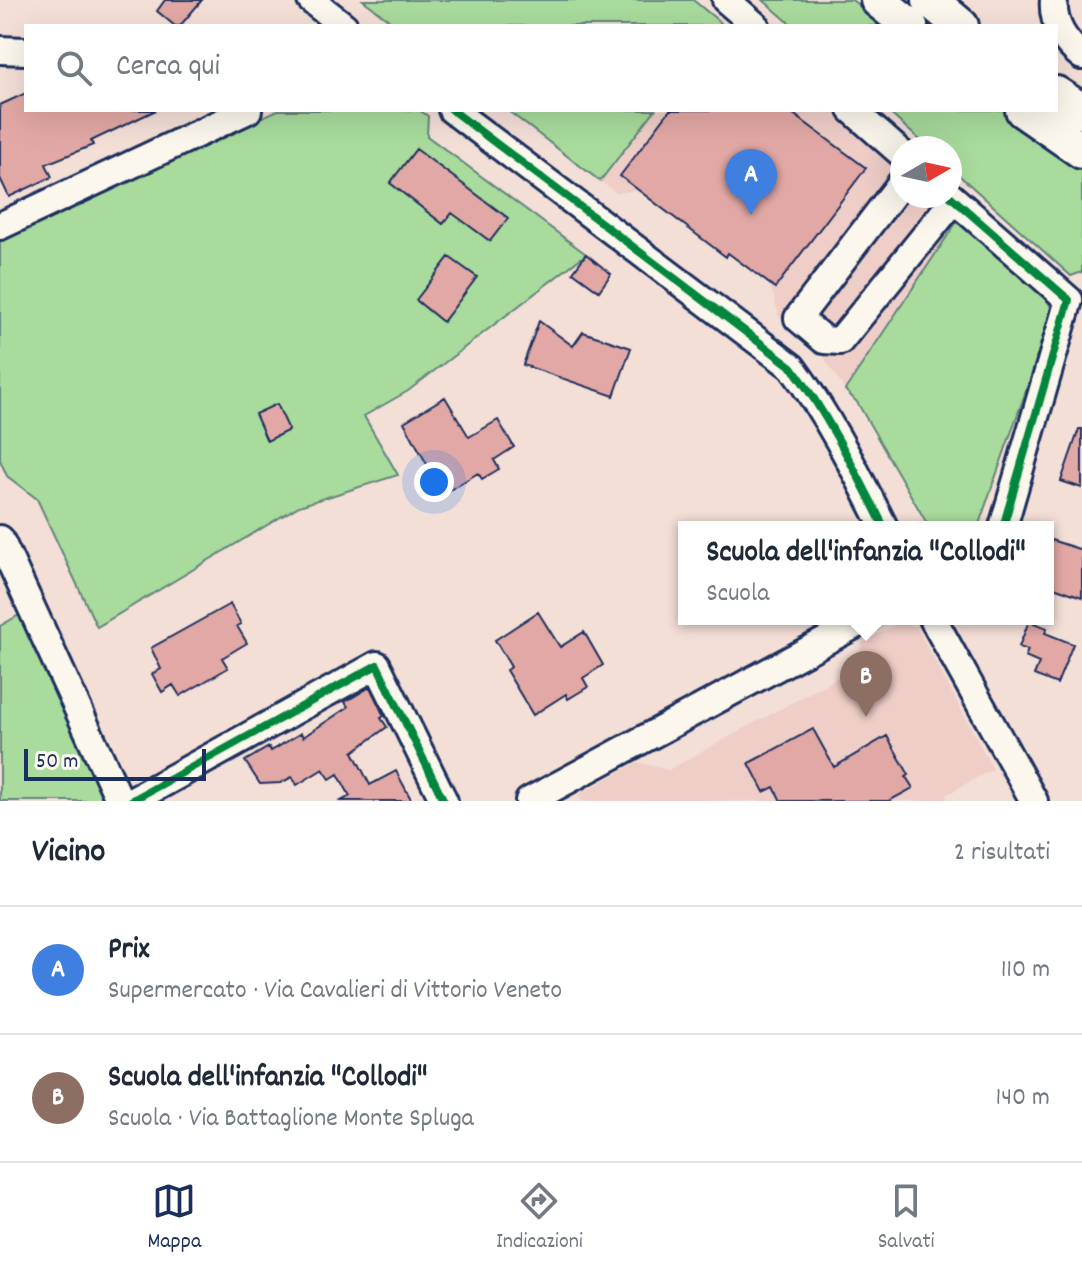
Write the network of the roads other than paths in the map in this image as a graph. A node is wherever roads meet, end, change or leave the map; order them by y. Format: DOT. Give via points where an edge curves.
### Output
graph roads {
  1 [pos="311,0"];
  2 [pos="726,0"];
  3 [pos="878,0"];
  4 [pos="930,0"];
  5 [pos="1054,0"];
  6 [pos="341,24"];
  7 [pos="754,24"];
  8 [pos="908,24"];
  9 [pos="959,24"];
  10 [pos="1057,24"];
  11 [pos="1058,28"];
  12 [pos="0,50"];
  13 [pos="24,51"];
  14 [pos="1082,56"];
  15 [pos="1058,95"];
  16 [pos="1082,111"];
  17 [pos="244,112"];
  18 [pos="455,112"];
  19 [pos="854,112"];
  20 [pos="1026,112"];
  21 [pos="890,143"];
  22 [pos="1082,151"];
  23 [pos="890,198"];
  24 [pos="962,207"];
  25 [pos="944,208"];
  26 [pos="0,226"];
  27 [pos="881,521"];
  28 [pos="1005,521"];
  29 [pos="0,539"];
  30 [pos="855,625"];
  31 [pos="945,625"];
  32 [pos="120,801"];
  33 [pos="131,801"];
  34 [pos="444,801"];
  35 [pos="529,801"];
  36 [pos="1034,801"];
  1 -- 6 [label="street"];
  2 -- 7 [label="street"];
  3 -- 8 [label="main road"];
  4 -- 9 [label="main road"];
  5 -- 10 [label="street"];
  11 -- 14 [label="street"];
  12 -- 13 [label="street"];
  15 -- 16 [label="main road"];
  17 -- 26 [label="street"];
  18 -- 27 [label="street" via="792,367 841,441"];
  19 -- 21 [label="street"];
  20 -- 22 [label="main road"];
  23 -- 25 [label="street" via="798,318 824,340 840,341"];
  24 -- 28 [label="street" via="1069,300"];
  29 -- 32 [label="street"];
  30 -- 35 [label="street"];
  31 -- 36 [label="street"];
  33 -- 34 [label="street" via="377,665"];
}
